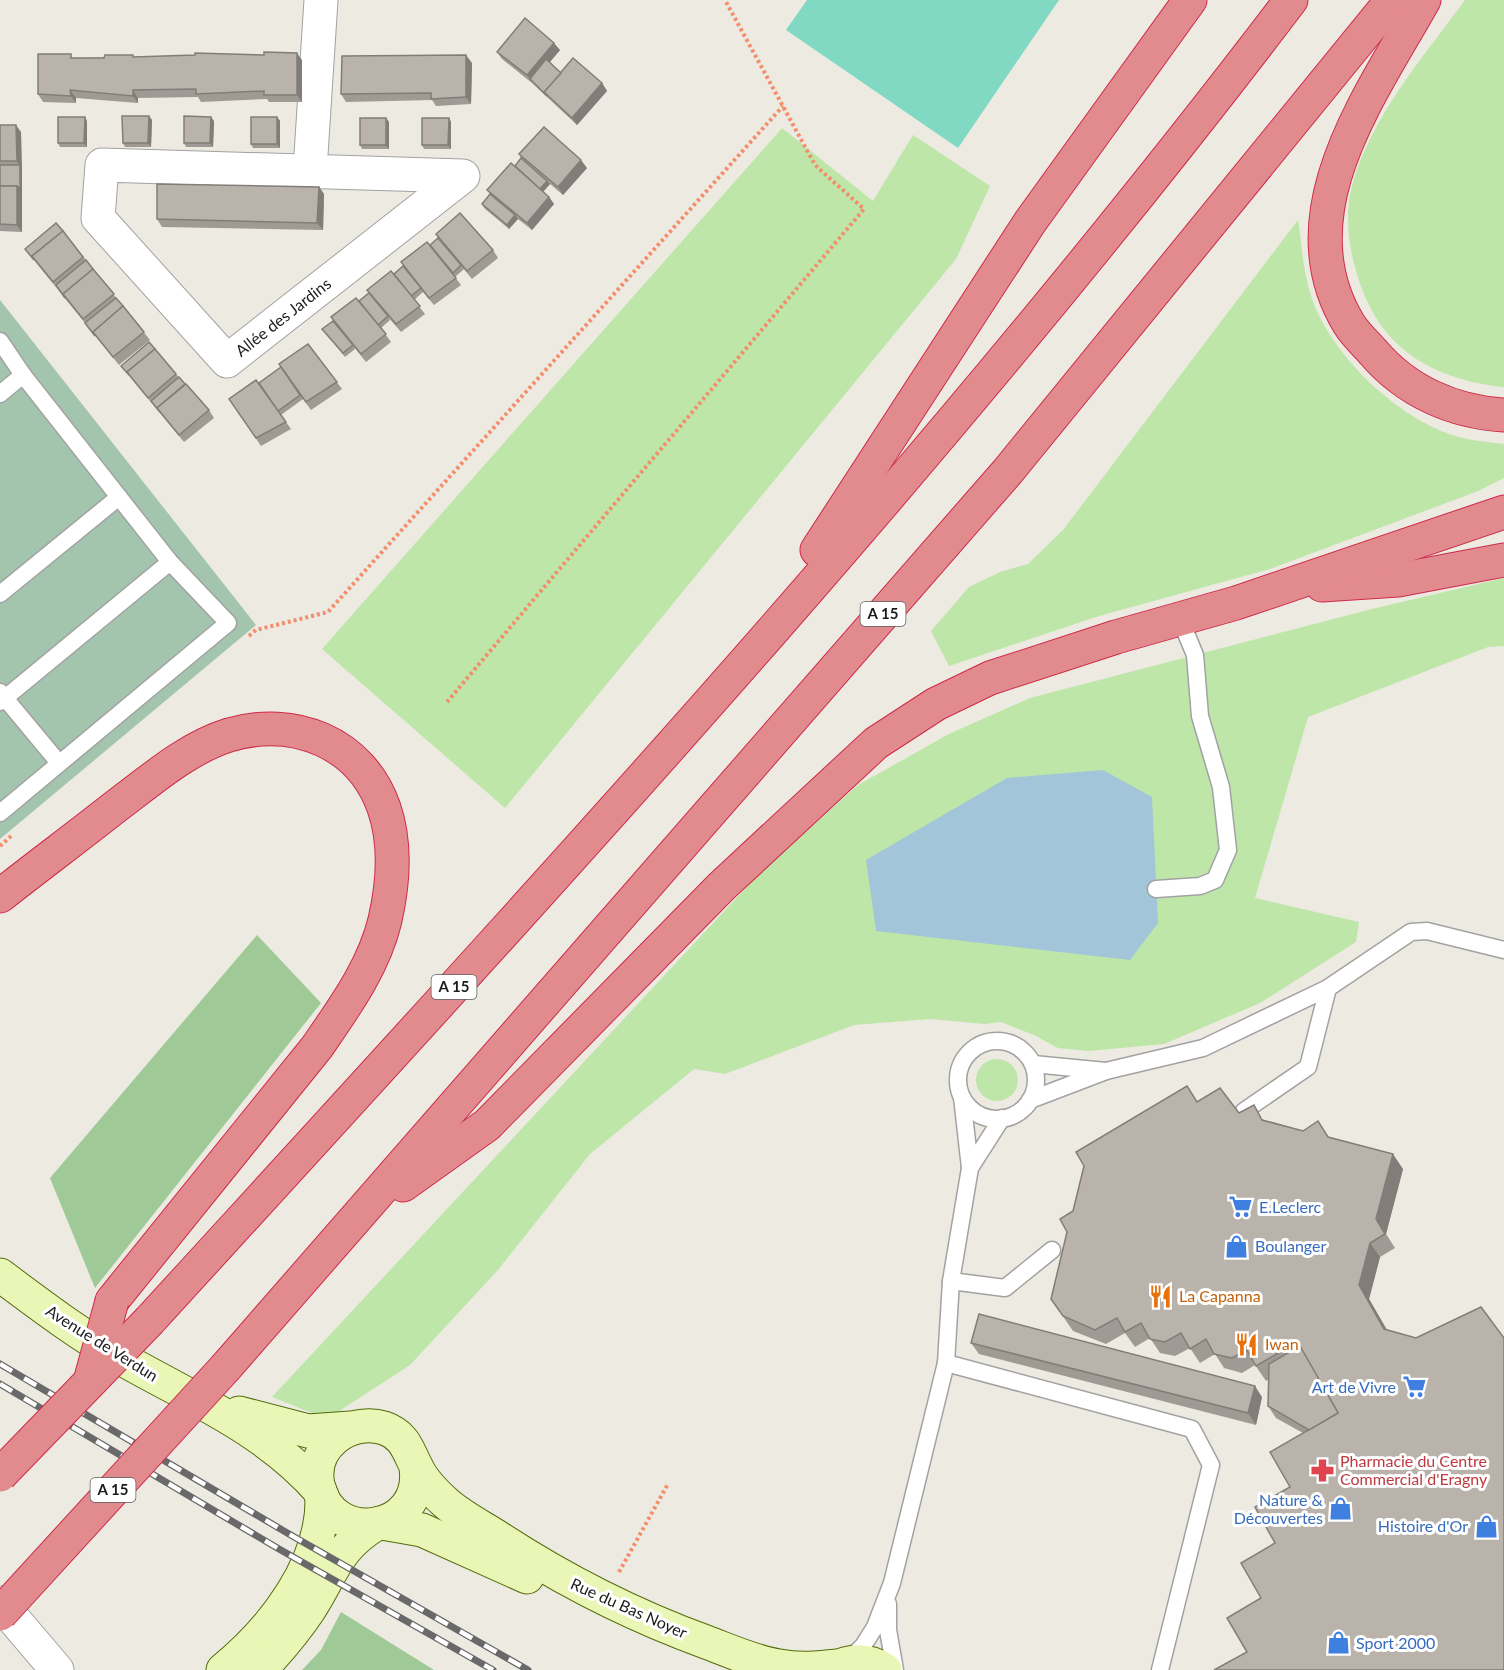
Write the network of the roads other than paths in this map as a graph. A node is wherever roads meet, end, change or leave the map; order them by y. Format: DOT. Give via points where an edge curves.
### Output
graph roads {
  1 [pos="321,0"];
  2 [pos="1190,0"];
  3 [pos="1291,0"];
  4 [pos="1392,0"];
  5 [pos="1424,0"];
  6 [pos="310,170"];
  7 [pos="0,341"];
  8 [pos="23,375"];
  9 [pos="0,394"];
  10 [pos="1504,415"];
  11 [pos="118,497"];
  12 [pos="1504,512"];
  13 [pos="1504,560"];
  14 [pos="170,562"];
  15 [pos="1278,588"];
  16 [pos="0,594"];
  17 [pos="1180,619"];
  18 [pos="753,650"];
  19 [pos="2,697"];
  20 [pos="59,763"];
  21 [pos="0,813"];
  22 [pos="1156,889"];
  23 [pos="0,896"];
  24 [pos="1504,950"];
  25 [pos="1328,988"];
  26 [pos="1033,1065"];
  27 [pos="1106,1071"];
  28 [pos="962,1097"];
  29 [pos="1030,1100"];
  30 [pos="1244,1112"];
  31 [pos="1002,1118"];
  32 [pos="970,1168"];
  33 [pos="360,1216"];
  34 [pos="1052,1250"];
  35 [pos="0,1275"];
  36 [pos="951,1281"];
  37 [pos="946,1363"];
  38 [pos="90,1382"];
  39 [pos="208,1404"];
  40 [pos="351,1428"];
  41 [pos="417,1468"];
  42 [pos="0,1475"];
  43 [pos="321,1493"];
  44 [pos="379,1524"];
  45 [pos="889,1597"];
  46 [pos="0,1603"];
  47 [pos="0,1614"];
  48 [pos="45,1662"];
  49 [pos="839,1667"];
  50 [pos="223,1670"];
  51 [pos="260,1670"];
  52 [pos="727,1670"];
  53 [pos="885,1670"];
  54 [pos="895,1670"];
  55 [pos="1160,1670"];
  1 -- 6 [label="street"];
  2 -- 18 [label="highway" via="1030,222"];
  3 -- 18 [label="highway, A 15" via="1189,134 956,416"];
  4 -- 33 [label="highway, A 15" via="1008,471"];
  5 -- 10 [label="highway" via="1351,132 1330,186 1324,233 1330,280 1349,324 1397,376 1419,391 1458,408"];
  6 -- 6 [label="street, Allée des Jardins" via="102,165 98,218 227,361 463,176"];
  7 -- 8 [label="lane"];
  8 -- 9 [label="lane"];
  8 -- 11 [label="lane"];
  11 -- 14 [label="lane"];
  11 -- 16 [label="lane"];
  12 -- 15 [label="highway"];
  13 -- 15 [label="highway" via="1398,580"];
  14 -- 19 [label="lane"];
  14 -- 20 [label="lane" via="228,623"];
  15 -- 17 [label="highway"];
  17 -- 22 [label="lane" via="1195,655 1200,716 1221,786 1228,850 1215,880 1200,886"];
  17 -- 33 [label="highway" via="990,678 936,704 876,743 722,886 487,1125"];
  18 -- 38 [label="highway, A 15, bridge" via="467,973"];
  19 -- 20 [label="lane"];
  20 -- 21 [label="lane"];
  23 -- 38 [label="highway, bridge" via="161,772 208,743 258,728 285,728 332,744 357,764 371,783 384,808 390,833 391,889 385,923 369,963 316,1047 112,1301"];
  24 -- 25 [label="lane" via="1427,931 1411,932"];
  25 -- 27 [label="lane" via="1203,1048"];
  25 -- 30 [label="lane" via="1308,1067"];
  26 -- 27 [label="lane"];
  26 -- 28 [label="lane" via="1026,1054 1010,1043 992,1041 980,1045 962,1062 958,1086"];
  26 -- 29 [label="lane" via="1035,1089"];
  27 -- 29 [label="lane"];
  28 -- 31 [label="lane" via="979,1114"];
  28 -- 32 [label="lane"];
  29 -- 31 [label="lane" via="1013,1115"];
  31 -- 32 [label="lane"];
  32 -- 36 [label="lane"];
  33 -- 47 [label="highway, A 15, bridge"];
  34 -- 36 [label="lane" via="1005,1287"];
  35 -- 39 [label="main road, Avenue de Verdun" via="122,1359"];
  36 -- 37 [label="lane"];
  37 -- 45 [label="lane"];
  37 -- 55 [label="lane" via="1192,1429 1211,1466"];
  38 -- 42 [label="highway, A 15, bridge"];
  39 -- 40 [label="main road, Avenue de Verdun" via="308,1431"];
  39 -- 43 [label="main road, Avenue de Verdun" via="283,1454"];
  40 -- 41 [label="main road" via="372,1425 393,1432 409,1448"];
  40 -- 43 [label="main road" via="336,1436 322,1453 318,1475"];
  41 -- 44 [label="main road" via="415,1490 408,1504 396,1516"];
  41 -- 49 [label="main road, Rue du Bas Noyer" via="436,1493 458,1512 544,1567 616,1606 778,1666"];
  43 -- 44 [label="main road" via="331,1510 344,1520 360,1525"];
  43 -- 50 [label="main road" via="319,1530 297,1582 269,1624"];
  44 -- 51 [label="main road" via="358,1534 346,1547 309,1611"];
  44 -- 52 [label="main road, Rue du Bas Noyer" via="411,1527 437,1535 633,1632"];
  45 -- 49 [label="lane" via="863,1646"];
  45 -- 54 [label="lane" via="888,1630"];
  46 -- 48 [label="street"];
  49 -- 53 [label="main road, Rue du Bas Noyer" via="868,1662"];
}
